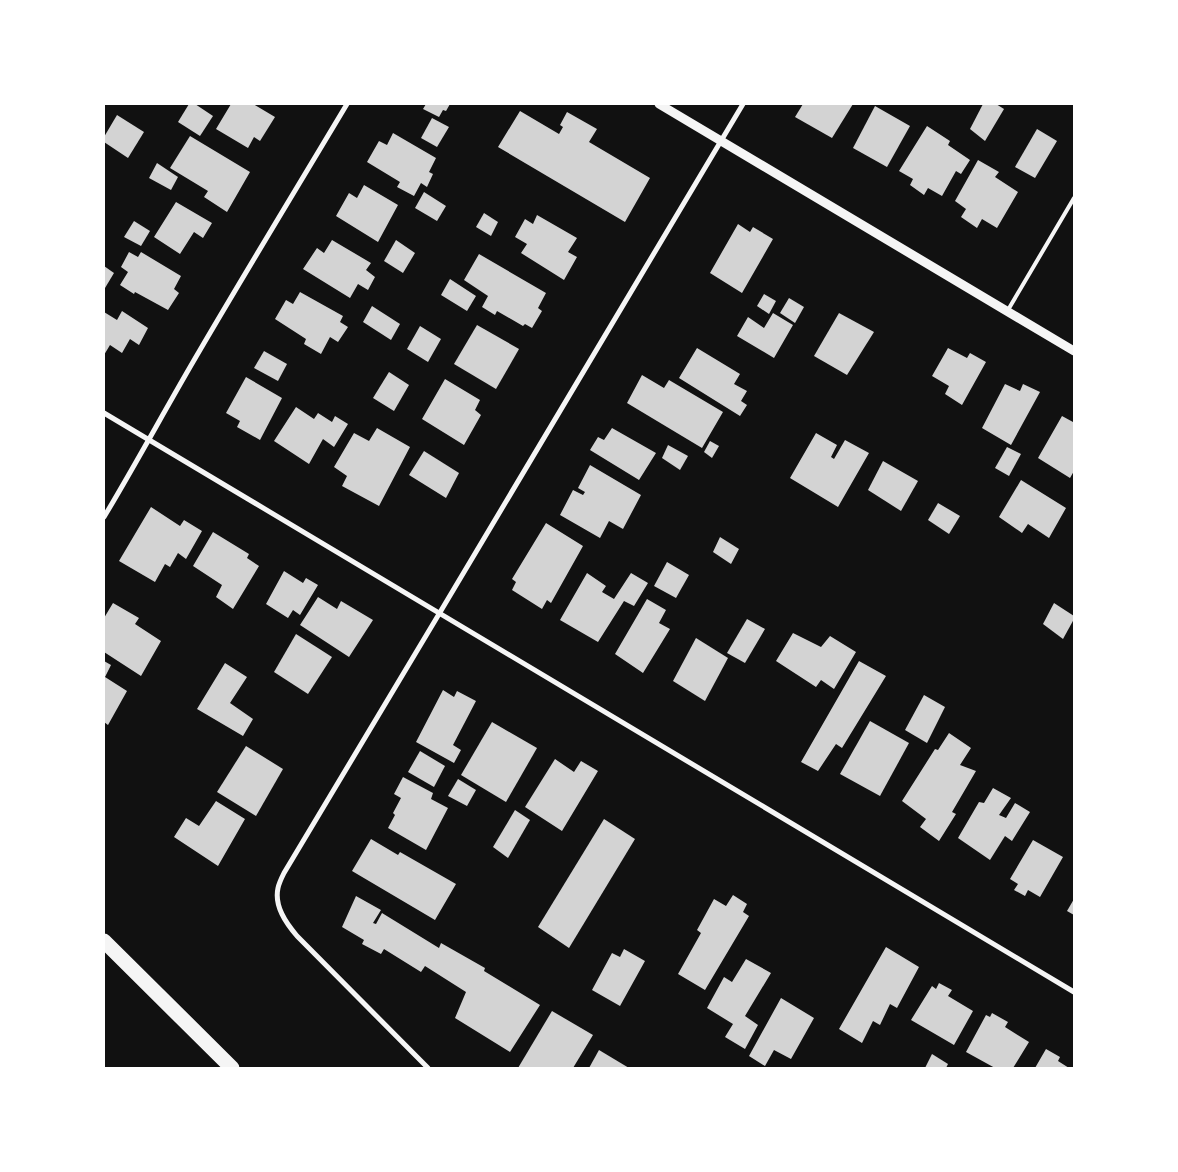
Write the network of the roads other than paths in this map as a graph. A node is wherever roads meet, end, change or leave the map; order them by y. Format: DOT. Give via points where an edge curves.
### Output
graph roads {
  1 [pos="348,104"];
  2 [pos="659,104"];
  3 [pos="743,104"];
  4 [pos="721,141"];
  5 [pos="1074,198"];
  6 [pos="1007,311"];
  7 [pos="1074,351"];
  8 [pos="104,413"];
  9 [pos="148,440"];
  10 [pos="104,517"];
  11 [pos="440,614"];
  12 [pos="104,941"];
  13 [pos="1074,992"];
  14 [pos="232,1068"];
  15 [pos="428,1068"];
  1 -- 9 [label="street"];
  2 -- 4 [label="street"];
  3 -- 4 [label="street"];
  4 -- 6 [label="street"];
  4 -- 11 [label="street"];
  5 -- 6 [label="lane"];
  6 -- 7 [label="street"];
  8 -- 9 [label="street"];
  9 -- 10 [label="street"];
  9 -- 11 [label="street"];
  11 -- 13 [label="street"];
  11 -- 15 [label="street" via="284,872 277,900 286,924"];
  12 -- 14 [label="highway"];
}
